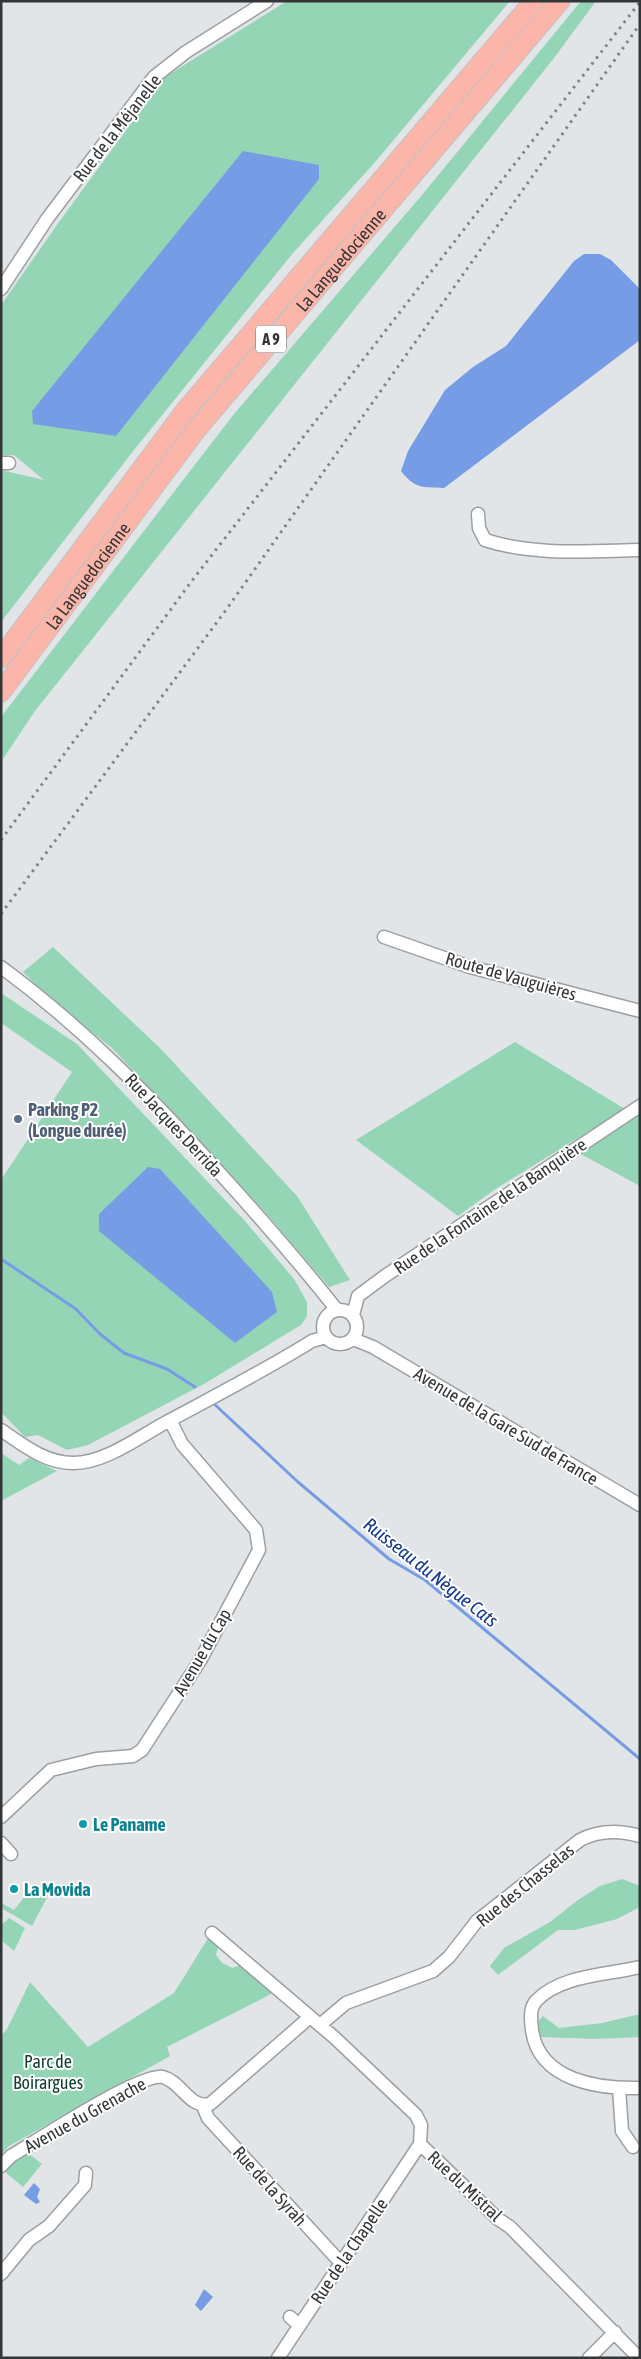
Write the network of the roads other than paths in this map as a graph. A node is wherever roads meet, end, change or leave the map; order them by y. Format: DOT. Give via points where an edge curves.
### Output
graph roads {
  1 [pos="267,1"];
  2 [pos="534,1"];
  3 [pos="560,1"];
  4 [pos="1,289"];
  5 [pos="478,514"];
  6 [pos="640,550"];
  7 [pos="1,658"];
  8 [pos="1,692"];
  9 [pos="384,937"];
  10 [pos="1,968"];
  11 [pos="640,1011"];
  12 [pos="640,1106"];
  13 [pos="320,1288"];
  14 [pos="337,1310"];
  15 [pos="353,1314"];
  16 [pos="325,1327"];
  17 [pos="355,1335"];
  18 [pos="170,1420"];
  19 [pos="1,1430"];
  20 [pos="640,1505"];
  21 [pos="1,1817"];
  22 [pos="640,1836"];
  23 [pos="1,1843"];
  24 [pos="11,1854"];
  25 [pos="212,1933"];
  26 [pos="640,1967"];
  27 [pos="310,2017"];
  28 [pos="320,2025"];
  29 [pos="619,2088"];
  30 [pos="640,2088"];
  31 [pos="203,2106"];
  32 [pos="420,2144"];
  33 [pos="633,2147"];
  34 [pos="1,2166"];
  35 [pos="86,2173"];
  36 [pos="341,2263"];
  37 [pos="1,2274"];
  38 [pos="615,2332"];
  39 [pos="278,2358"];
  40 [pos="589,2358"];
  41 [pos="639,2358"];
  1 -- 4 [label="street, Rue de la Méjanelle" via="186,52 154,77 47,219"];
  2 -- 7 [label="highway, La Languedocienne / A 9" via="185,411"];
  3 -- 8 [label="highway, La Languedocienne / A 9" via="230,387"];
  5 -- 6 [label="street" via="478,528 485,540 502,546 559,551"];
  9 -- 11 [label="street, Route de Vauguières" via="470,967"];
  10 -- 13 [label="street, Rue Jacques Derrida" via="77,1027 111,1059 191,1142"];
  12 -- 15 [label="street, Rue de la Fontaine de la Banquière" via="385,1276 358,1296"];
  13 -- 14 [label="street, Rue Jacques Derrida"];
  13 -- 16 [label="street, Rue Jacques Derrida"];
  14 -- 15 [label="street"];
  14 -- 16 [label="street"];
  15 -- 17 [label="street" via="356,1319"];
  16 -- 17 [label="street" via="336,1344 348,1343"];
  16 -- 18 [label="street" via="312,1341"];
  17 -- 20 [label="street, Avenue de la Gare Sud de France"];
  18 -- 19 [label="street" via="103,1456 73,1463 59,1462 27,1448"];
  18 -- 21 [label="street, Avenue du Cap" via="182,1444 256,1530 259,1550 201,1658 142,1750 133,1756 96,1759 51,1770"];
  22 -- 28 [label="street, Rue des Chasselas" via="612,1831 580,1840 477,1921 449,1957 432,1971 346,2003"];
  23 -- 24 [label="street"];
  25 -- 27 [label="street, Rue du Mistral"];
  26 -- 29 [label="street" via="565,1983 537,2000 531,2013 537,2046 555,2068 571,2079"];
  27 -- 28 [label="street, Rue du Mistral"];
  27 -- 31 [label="street" via="218,2098"];
  28 -- 32 [label="street, Rue du Mistral" via="416,2115 421,2125"];
  29 -- 30 [label="street"];
  29 -- 33 [label="street" via="622,2131"];
  31 -- 34 [label="street, Avenue du Grenache" via="192,2101 169,2080 149,2078 105,2100 11,2156"];
  31 -- 36 [label="street, Rue de la Syrah" via="208,2118"];
  32 -- 36 [label="street, Rue de la Chapelle"];
  32 -- 38 [label="street, Rue du Mistral" via="510,2227"];
  35 -- 37 [label="street" via="85,2185 49,2226 29,2240"];
  36 -- 39 [label="street, Rue de la Chapelle" via="294,2321"];
  38 -- 40 [label="street"];
  38 -- 41 [label="street, Rue du Mistral"];
}
